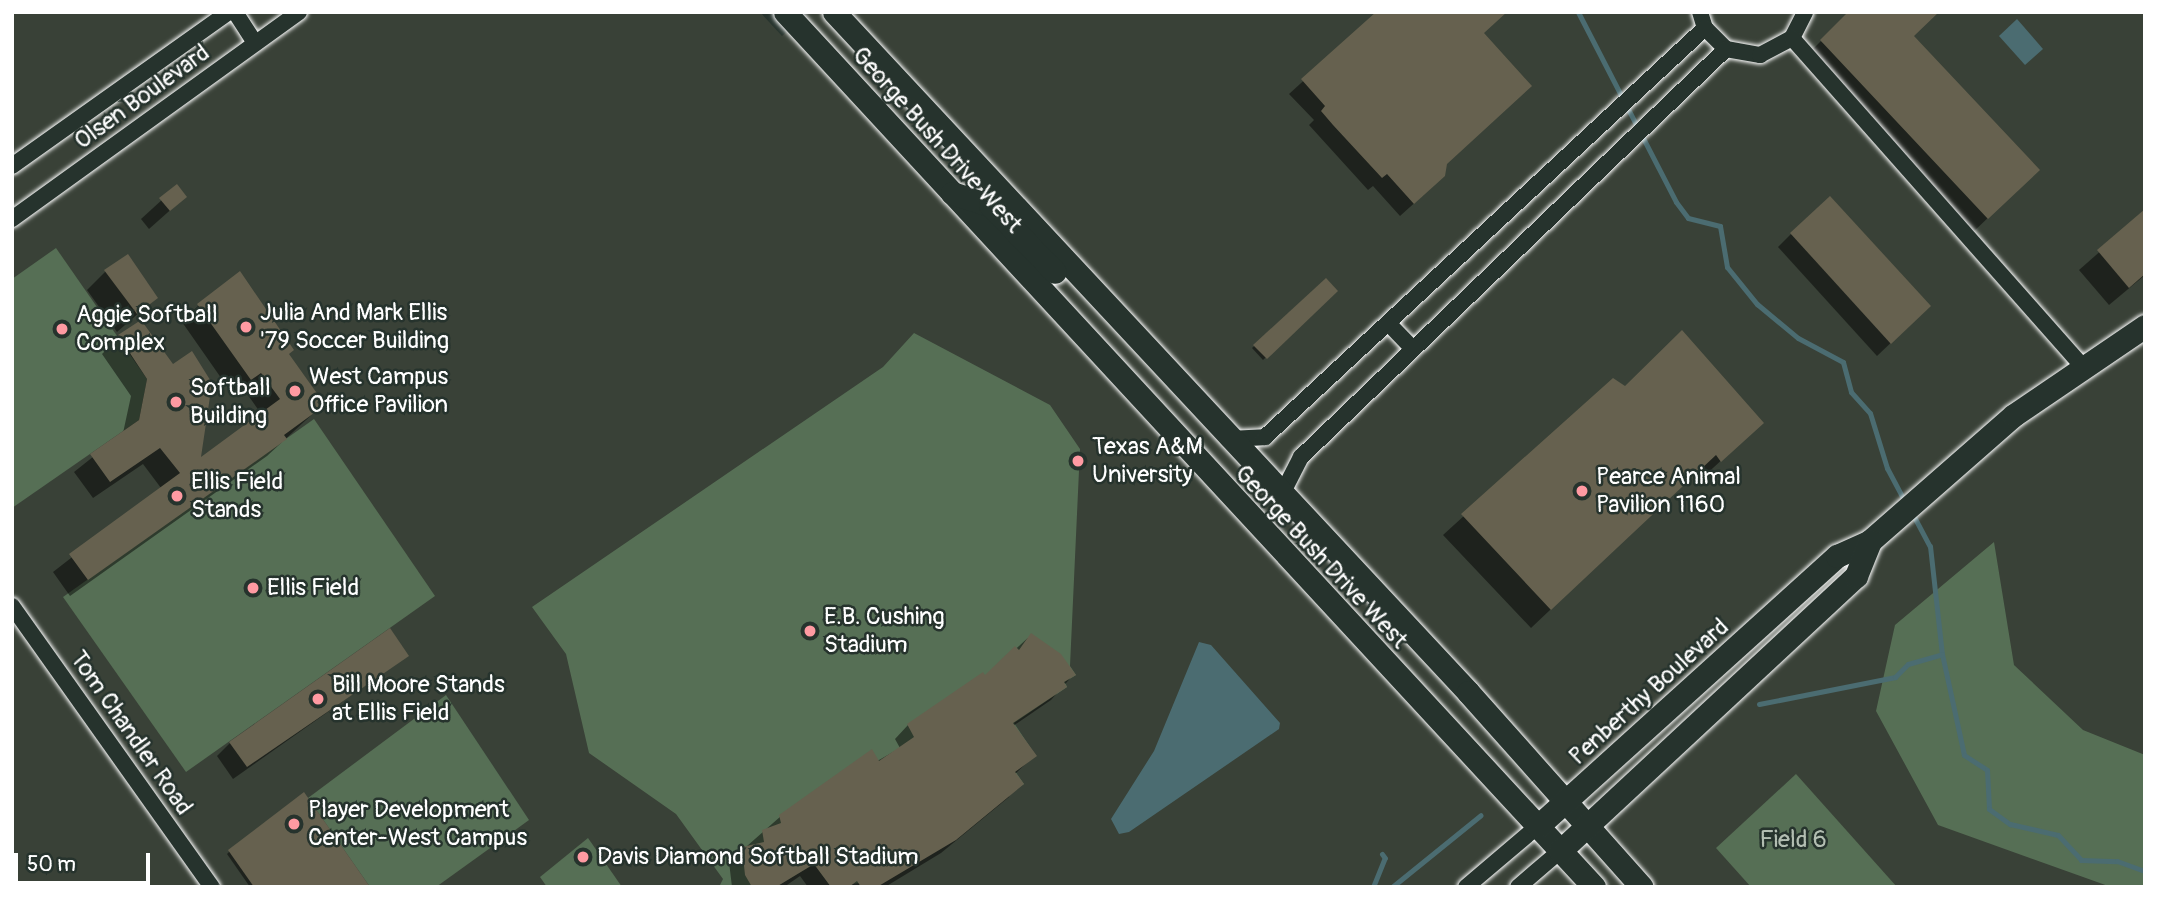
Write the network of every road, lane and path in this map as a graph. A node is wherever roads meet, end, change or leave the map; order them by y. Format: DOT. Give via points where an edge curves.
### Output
graph roads {
  1 [pos="232,12"];
  2 [pos="299,12"];
  3 [pos="785,12"];
  4 [pos="834,12"];
  5 [pos="1805,12"];
  6 [pos="1703,20"];
  7 [pos="1792,38"];
  8 [pos="255,43"];
  9 [pos="1726,48"];
  10 [pos="12,166"];
  11 [pos="948,192"];
  12 [pos="12,219"];
  13 [pos="1072,270"];
  14 [pos="1388,323"];
  15 [pos="2145,326"];
  16 [pos="1413,349"];
  17 [pos="2082,366"];
  18 [pos="1228,439"];
  19 [pos="1281,496"];
  20 [pos="1870,541"];
  21 [pos="12,606"];
  22 [pos="1565,804"];
  23 [pos="1538,827"];
  24 [pos="1587,827"];
  25 [pos="1560,850"];
  26 [pos="212,887"];
  27 [pos="1466,887"];
  28 [pos="1518,887"];
  29 [pos="1594,887"];
  30 [pos="1642,887"];
  1 -- 8 [label="street"];
  1 -- 10 [label="street, Olsen Boulevard"];
  2 -- 8 [label="street, Olsen Boulevard"];
  3 -- 11 [label="main road, George Bush Drive West"];
  4 -- 13 [label="main road, George Bush Drive West"];
  5 -- 7 [label="street"];
  6 -- 9 [label="street"];
  6 -- 14 [label="street" via="1634,95"];
  7 -- 9 [label="street" via="1760,55"];
  7 -- 17 [label="street"];
  8 -- 12 [label="street, Olsen Boulevard"];
  9 -- 16 [label="street"];
  11 -- 13 [label="main road" via="990,205 1057,275"];
  11 -- 23 [label="main road, George Bush Drive West"];
  13 -- 18 [label="main road, George Bush Drive West"];
  14 -- 16 [label="street"];
  14 -- 18 [label="street" via="1265,437"];
  15 -- 17 [label="main road, Penberthy Boulevard"];
  16 -- 19 [label="street" via="1301,457"];
  17 -- 20 [label="main road, Penberthy Boulevard" via="2014,415"];
  18 -- 19 [label="main road, George Bush Drive West"];
  19 -- 22 [label="main road, George Bush Drive West" via="1468,692"];
  20 -- 22 [label="main road, Penberthy Boulevard" via="1838,556"];
  20 -- 24 [label="main road, Penberthy Boulevard" via="1856,576"];
  21 -- 26 [label="street, Tom Chandler Road"];
  22 -- 23 [label="main road, Penberthy Boulevard"];
  22 -- 24 [label="main road, George Bush Drive West"];
  23 -- 25 [label="main road, George Bush Drive West"];
  23 -- 27 [label="street, Penberthy Boulevard"];
  24 -- 25 [label="main road, Penberthy Boulevard"];
  24 -- 30 [label="main road, George Bush Drive West"];
  25 -- 28 [label="street, Penberthy Boulevard"];
  25 -- 29 [label="main road, George Bush Drive West"];
}
